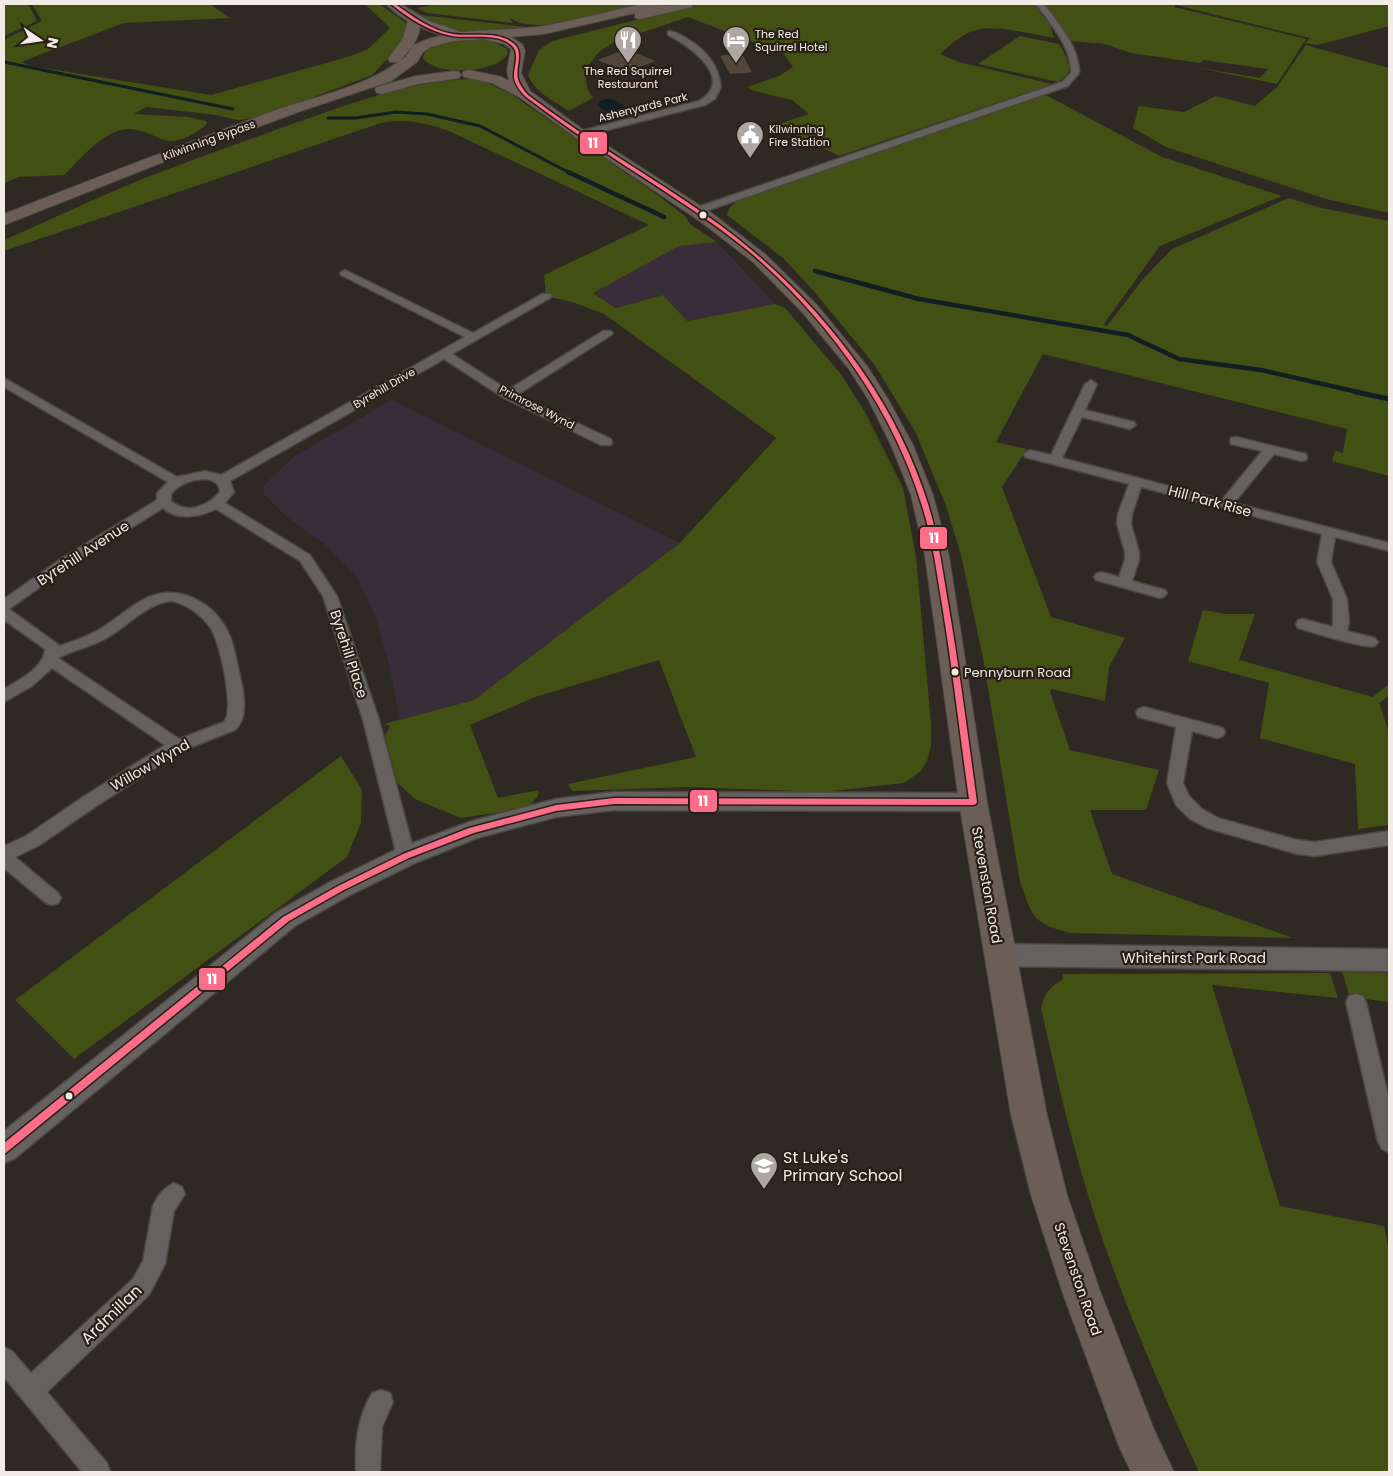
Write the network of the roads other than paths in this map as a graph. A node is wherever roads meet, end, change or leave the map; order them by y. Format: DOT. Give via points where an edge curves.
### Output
graph roads {
  1 [pos="393,4"];
  2 [pos="658,4"];
  3 [pos="688,4"];
  4 [pos="1040,4"];
  5 [pos="409,18"];
  6 [pos="671,33"];
  7 [pos="460,36"];
  8 [pos="483,36"];
  9 [pos="518,54"];
  10 [pos="413,55"];
  11 [pos="469,74"];
  12 [pos="454,75"];
  13 [pos="352,90"];
  14 [pos="524,94"];
  15 [pos="580,134"];
  16 [pos="696,211"];
  17 [pos="4,220"];
  18 [pos="4,232"];
  19 [pos="345,273"];
  20 [pos="546,296"];
  21 [pos="607,333"];
  22 [pos="473,337"];
  23 [pos="444,354"];
  24 [pos="4,382"];
  25 [pos="1091,384"];
  26 [pos="508,395"];
  27 [pos="1078,412"];
  28 [pos="1130,425"];
  29 [pos="606,442"];
  30 [pos="1236,442"];
  31 [pos="1269,450"];
  32 [pos="1030,454"];
  33 [pos="1301,457"];
  34 [pos="1055,460"];
  35 [pos="222,480"];
  36 [pos="1136,481"];
  37 [pos="177,482"];
  38 [pos="164,502"];
  39 [pos="217,504"];
  40 [pos="1225,505"];
  41 [pos="1329,532"];
  42 [pos="1389,547"];
  43 [pos="1101,577"];
  44 [pos="1124,583"];
  45 [pos="1160,593"];
  46 [pos="4,606"];
  47 [pos="4,613"];
  48 [pos="1303,624"];
  49 [pos="1339,634"];
  50 [pos="1370,642"];
  51 [pos="52,657"];
  52 [pos="4,696"];
  53 [pos="1144,713"];
  54 [pos="1185,723"];
  55 [pos="1217,732"];
  56 [pos="178,746"];
  57 [pos="973,802"];
  58 [pos="1389,838"];
  59 [pos="4,853"];
  60 [pos="406,856"];
  61 [pos="4,858"];
  62 [pos="52,898"];
  63 [pos="999,955"];
  64 [pos="1389,960"];
  65 [pos="1356,1002"];
  66 [pos="1389,1142"];
  67 [pos="4,1149"];
  68 [pos="174,1194"];
  69 [pos="4,1359"];
  70 [pos="30,1391"];
  71 [pos="381,1402"];
  72 [pos="98,1472"];
  73 [pos="368,1472"];
  74 [pos="1153,1472"];
  1 -- 5 [label="main road"];
  2 -- 8 [label="highway" via="544,30"];
  3 -- 9 [label="highway" via="537,39 527,43"];
  4 -- 16 [label="street" via="1076,62 1075,73 1065,84"];
  5 -- 7 [label="main road"];
  5 -- 10 [label="main road" via="419,34"];
  5 -- 13 [label="highway" via="413,34 390,66"];
  6 -- 15 [label="street, Ashenyards Park" via="695,47 712,65 717,87 712,97 702,103"];
  7 -- 8 [label="highway, Kilwinning Bypass"];
  7 -- 10 [label="highway, Kilwinning Bypass" via="423,45"];
  8 -- 9 [label="highway" via="508,41 517,47"];
  9 -- 11 [label="highway" via="500,68"];
  9 -- 14 [label="highway" via="515,76"];
  10 -- 12 [label="highway" via="415,64 424,69"];
  10 -- 13 [label="highway, Kilwinning Bypass" via="386,78"];
  11 -- 12 [label="highway"];
  11 -- 14 [label="highway, Stevenston Road" via="497,80"];
  12 -- 18 [label="highway, Kilwinning Bypass" via="416,80 338,103 119,184"];
  13 -- 17 [label="highway, Kilwinning Bypass" via="160,158"];
  14 -- 15 [label="highway, Stevenston Road"];
  15 -- 16 [label="highway, Stevenston Road"];
  16 -- 57 [label="highway, Stevenston Road" via="774,272 809,308 856,366 902,445 922,495 937,556"];
  19 -- 22 [label="street"];
  20 -- 22 [label="street, Byrehill Drive"];
  21 -- 26 [label="street"];
  22 -- 23 [label="street, Byrehill Drive"];
  23 -- 26 [label="street, Primrose Wynd"];
  23 -- 35 [label="street, Byrehill Drive"];
  24 -- 37 [label="street"];
  25 -- 27 [label="street"];
  26 -- 29 [label="street, Primrose Wynd"];
  27 -- 28 [label="street"];
  27 -- 34 [label="street"];
  30 -- 31 [label="street"];
  31 -- 33 [label="street"];
  31 -- 40 [label="street"];
  32 -- 34 [label="street, Hill Park Rise"];
  34 -- 36 [label="street, Hill Park Rise"];
  35 -- 37 [label="street" via="200,475"];
  35 -- 39 [label="street" via="227,492"];
  36 -- 40 [label="street, Hill Park Rise"];
  36 -- 44 [label="street" via="1124,514 1132,560"];
  37 -- 38 [label="street" via="164,493"];
  38 -- 39 [label="street" via="168,508 186,512"];
  38 -- 46 [label="street, Byrehill Avenue" via="66,562"];
  39 -- 60 [label="street, Byrehill Place" via="305,558 330,596 371,720"];
  40 -- 41 [label="street, Hill Park Rise"];
  41 -- 42 [label="street, Hill Park Rise"];
  41 -- 49 [label="street" via="1324,562 1340,599 1342,622"];
  43 -- 44 [label="street"];
  44 -- 45 [label="street"];
  47 -- 51 [label="street" via="52,647"];
  48 -- 49 [label="street"];
  49 -- 50 [label="street"];
  51 -- 52 [label="street" via="44,668"];
  51 -- 56 [label="street"];
  51 -- 56 [label="street, Willow Wynd" via="105,633 151,602 174,596 190,602 220,630 230,662 235,716 225,729"];
  53 -- 54 [label="street"];
  54 -- 55 [label="street"];
  54 -- 58 [label="street" via="1175,782 1182,800 1196,814 1214,823 1297,847 1315,848"];
  56 -- 59 [label="street, Willow Wynd" via="22,848"];
  57 -- 60 [label="street" via="614,801 556,808 472,830"];
  57 -- 63 [label="highway, Stevenston Road"];
  60 -- 67 [label="street" via="286,920"];
  61 -- 62 [label="street"];
  63 -- 64 [label="street, Whitehirst Park Road"];
  63 -- 74 [label="highway, Stevenston Road" via="1029,1115 1049,1195 1081,1291"];
  65 -- 66 [label="street"];
  68 -- 70 [label="street, Ardmillan" via="164,1206 154,1264 141,1287"];
  69 -- 70 [label="street"];
  70 -- 72 [label="street"];
  71 -- 73 [label="street" via="369,1426"];
}
